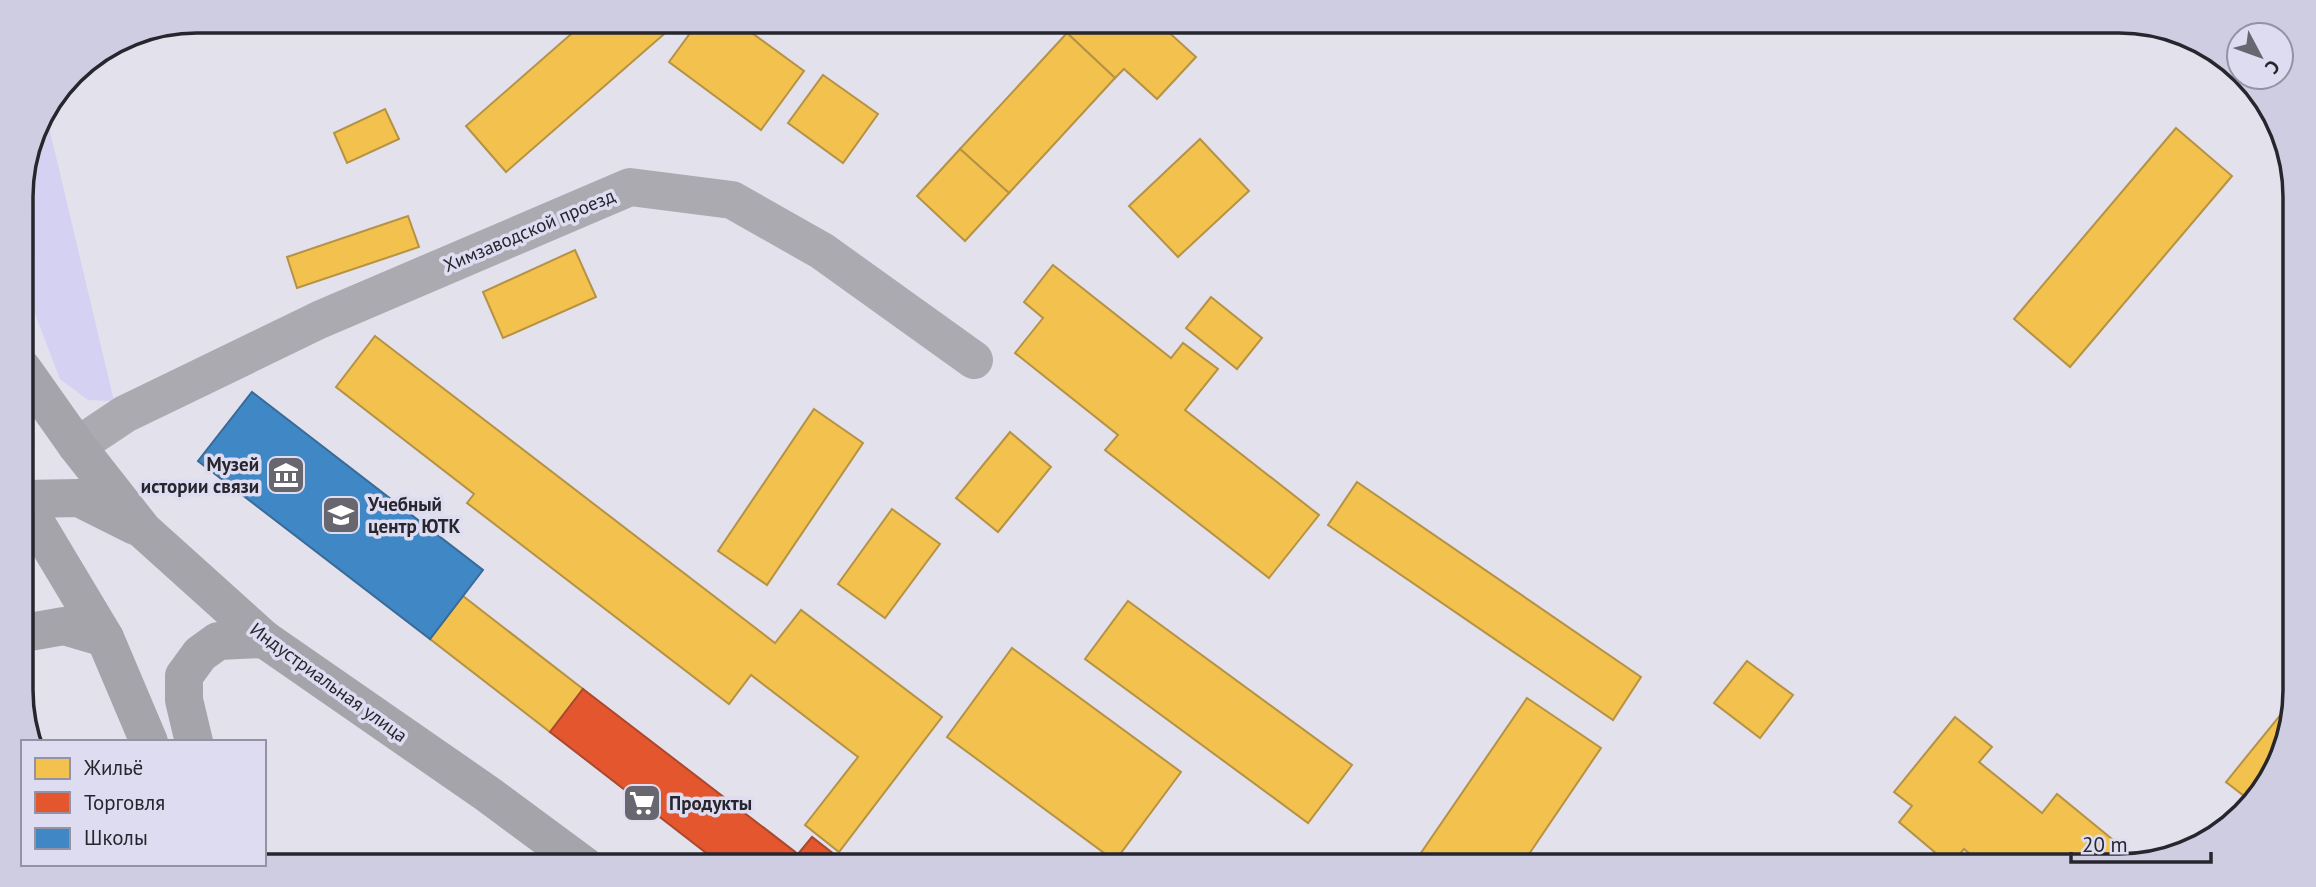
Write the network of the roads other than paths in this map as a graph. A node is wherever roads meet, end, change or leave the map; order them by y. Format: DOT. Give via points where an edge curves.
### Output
graph roads {
  1 [pos="974,360"];
  2 [pos="34,384"];
  3 [pos="77,446"];
  4 [pos="33,500"];
  5 [pos="33,517"];
  6 [pos="144,530"];
  7 [pos="33,631"];
  8 [pos="105,638"];
  9 [pos="264,639"];
  10 [pos="148,740"];
  11 [pos="194,740"];
  12 [pos="569,854"];
  1 -- 3 [label="street, Химзаводской проезд" via="822,251 732,200 630,187 319,320 125,414"];
  2 -- 3 [label="main road, Индустриальная улица"];
  3 -- 6 [label="main road, Индустриальная улица"];
  4 -- 6 [label="main road" via="79,498"];
  5 -- 8 [label="main road"];
  6 -- 9 [label="main road, Индустриальная улица"];
  7 -- 8 [label="main road" via="64,626"];
  8 -- 10 [label="main road"];
  9 -- 11 [label="main road" via="218,641 200,654 184,676 184,700"];
  9 -- 12 [label="main road, Индустриальная улица"];
}
